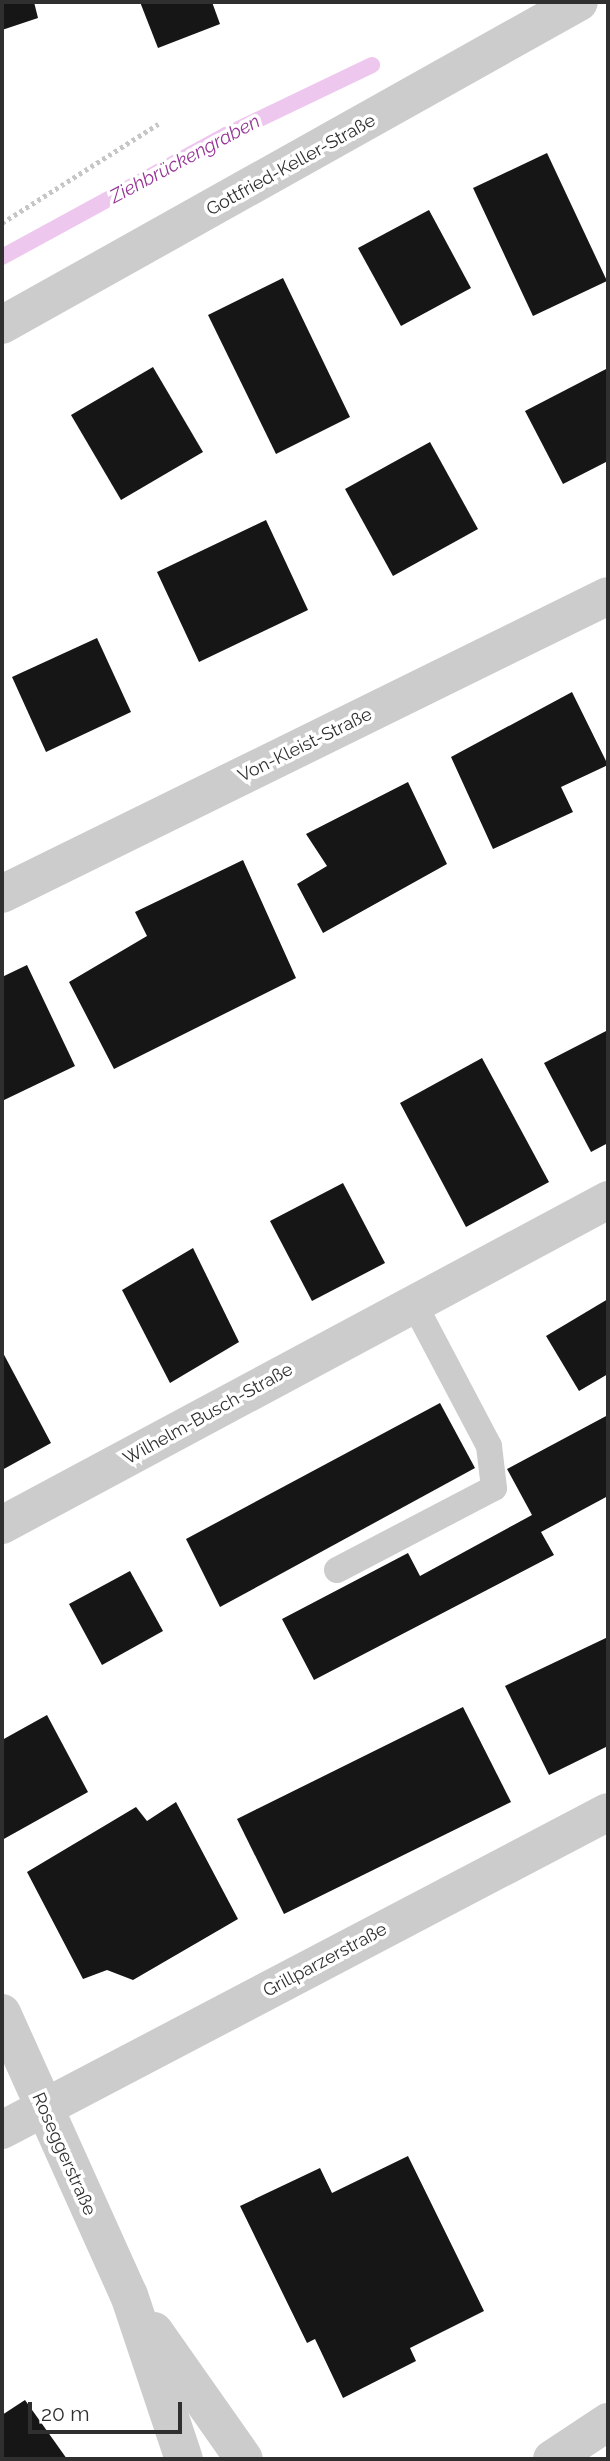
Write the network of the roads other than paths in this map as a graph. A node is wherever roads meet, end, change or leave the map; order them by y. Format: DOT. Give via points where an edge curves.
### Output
graph roads {
  1 [pos="579,2"];
  2 [pos="2,325"];
  3 [pos="608,596"];
  4 [pos="2,894"];
  5 [pos="608,1200"];
  6 [pos="413,1302"];
  7 [pos="2,1525"];
  8 [pos="337,1570"];
  9 [pos="608,1812"];
  10 [pos="2,2013"];
  11 [pos="42,2108"];
  12 [pos="2,2130"];
  13 [pos="128,2295"];
  14 [pos="608,2422"];
  15 [pos="184,2459"];
  16 [pos="244,2459"];
  17 [pos="552,2459"];
  1 -- 2 [label="street, Gottfried-Keller-Straße"];
  3 -- 4 [label="street, Von-Kleist-Straße"];
  5 -- 6 [label="street, Wilhelm-Busch-Straße"];
  6 -- 7 [label="street, Wilhelm-Busch-Straße"];
  6 -- 8 [label="lane" via="489,1446 494,1488"];
  9 -- 11 [label="street, Grillparzerstraße"];
  10 -- 11 [label="street, Roseggerstraße"];
  11 -- 12 [label="street, Grillparzerstraße"];
  11 -- 13 [label="street, Roseggerstraße"];
  13 -- 15 [label="street, Roseggerstraße"];
  13 -- 16 [label="street, Roseggerstraße"];
  14 -- 17 [label="street"];
}
